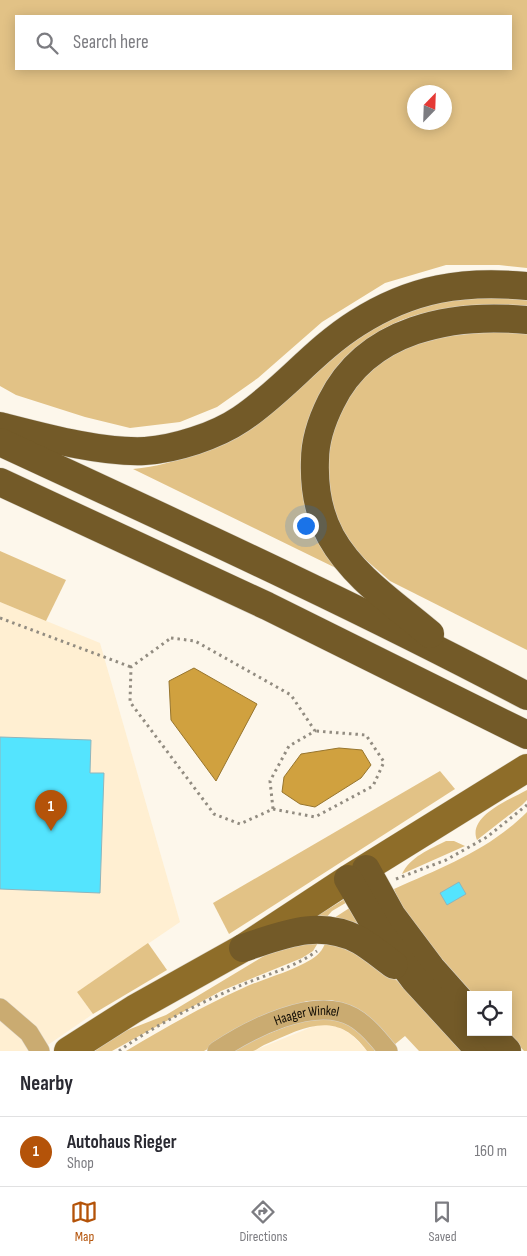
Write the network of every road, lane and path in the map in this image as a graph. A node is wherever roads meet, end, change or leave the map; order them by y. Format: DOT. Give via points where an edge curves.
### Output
graph roads {
  1 [pos="527,286"];
  2 [pos="527,320"];
  3 [pos="0,426"];
  4 [pos="0,442"];
  5 [pos="0,482"];
  6 [pos="0,618"];
  7 [pos="466,664"];
  8 [pos="131,667"];
  9 [pos="527,696"];
  10 [pos="515,729"];
  11 [pos="315,730"];
  12 [pos="527,768"];
  13 [pos="273,809"];
  14 [pos="357,874"];
  15 [pos="243,948"];
  16 [pos="414,979"];
  17 [pos="0,1008"];
  18 [pos="467,1008"];
  19 [pos="493,1036"];
  20 [pos="40,1051"];
  21 [pos="68,1051"];
  22 [pos="217,1051"];
  23 [pos="388,1051"];
  24 [pos="480,1051"];
  25 [pos="508,1051"];
  1 -- 3 [label="highway" via="460,285 424,292 390,304 328,344 240,419 208,436 172,446 145,451 117,450 64,442"];
  2 -- 7 [label="highway" via="506,318 434,324 399,336 377,348 338,387 324,415 315,445 314,478 319,507 330,535 347,561"];
  4 -- 7 [label="highway" via="230,548"];
  5 -- 10 [label="highway" via="267,606"];
  6 -- 8 [label="path"];
  7 -- 9 [label="highway"];
  8 -- 11 [label="path" via="171,638 195,641 292,695"];
  8 -- 13 [label="path" via="130,702 214,814 240,824"];
  11 -- 13 [label="path" via="289,746 270,781"];
  11 -- 13 [label="path" via="366,735 384,762 373,786 315,817"];
  12 -- 14 [label="main road"];
  14 -- 15 [label="main road"];
  14 -- 16 [label="highway" via="379,932"];
  14 -- 18 [label="highway"];
  15 -- 16 [label="highway" via="294,932 326,930 360,941"];
  15 -- 21 [label="main road" via="134,1009"];
  16 -- 24 [label="highway"];
  17 -- 20 [label="street" via="29,1033"];
  19 -- 25 [label="highway"];
  22 -- 23 [label="street, Haager Winkel" via="266,1023 313,1010 332,1010 352,1016 369,1029"];
}
